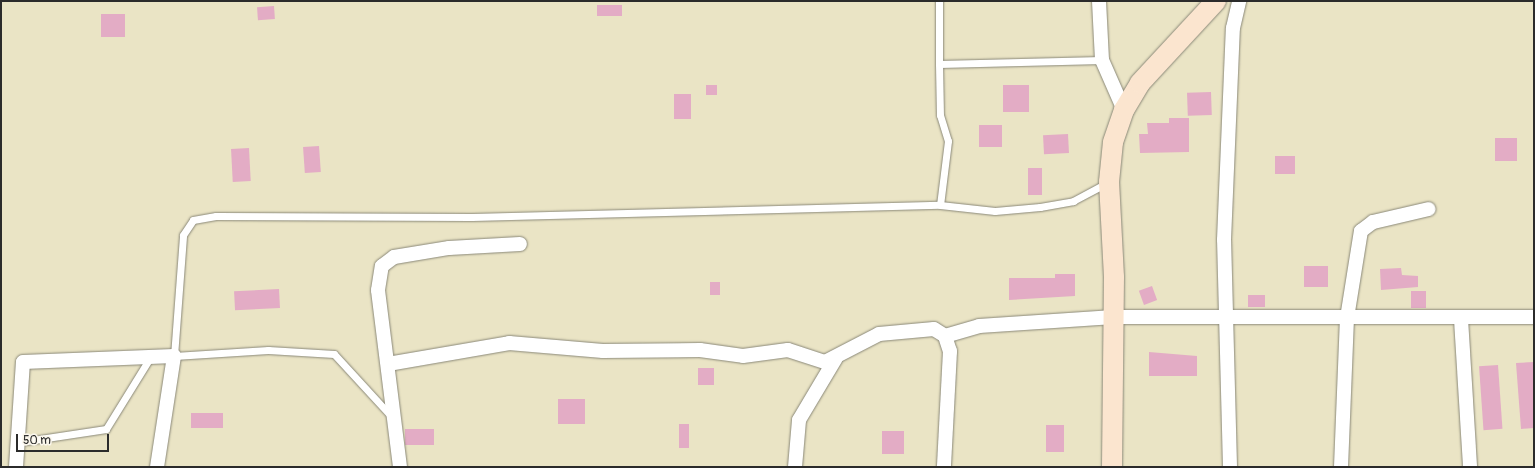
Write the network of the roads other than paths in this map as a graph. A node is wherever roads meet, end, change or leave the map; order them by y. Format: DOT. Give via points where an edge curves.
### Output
graph roads {
  1 [pos="939,1"];
  2 [pos="1100,1"];
  3 [pos="1216,1"];
  4 [pos="1239,1"];
  5 [pos="1102,60"];
  6 [pos="939,64"];
  7 [pos="1124,110"];
  8 [pos="1109,182"];
  9 [pos="940,205"];
  10 [pos="1429,209"];
  11 [pos="520,244"];
  12 [pos="1226,316"];
  13 [pos="1114,317"];
  14 [pos="1534,317"];
  15 [pos="1346,318"];
  16 [pos="1461,319"];
  17 [pos="945,336"];
  18 [pos="151,356"];
  19 [pos="174,356"];
  20 [pos="836,358"];
  21 [pos="388,364"];
  22 [pos="396,421"];
  23 [pos="20,442"];
  24 [pos="16,467"];
  25 [pos="157,467"];
  26 [pos="400,467"];
  27 [pos="795,467"];
  28 [pos="944,467"];
  29 [pos="1112,467"];
  30 [pos="1230,467"];
  31 [pos="1341,467"];
  32 [pos="1470,467"];
  1 -- 6 [label="lane"];
  2 -- 5 [label="street"];
  3 -- 7 [label="street" via="1140,83"];
  4 -- 12 [label="street" via="1233,28 1224,240"];
  5 -- 6 [label="lane"];
  5 -- 7 [label="street"];
  6 -- 9 [label="lane" via="940,115 948,141"];
  7 -- 8 [label="street" via="1113,142"];
  8 -- 9 [label="lane" via="1073,201 1040,207 987,210"];
  8 -- 13 [label="street"];
  9 -- 19 [label="lane" via="472,217 216,216 193,220 183,235"];
  10 -- 15 [label="street" via="1373,222 1361,231"];
  11 -- 21 [label="street" via="448,248 394,257 382,266 378,290"];
  12 -- 13 [label="street"];
  12 -- 15 [label="street"];
  12 -- 30 [label="street"];
  13 -- 17 [label="street" via="979,326"];
  13 -- 29 [label="street"];
  14 -- 16 [label="street"];
  15 -- 16 [label="street"];
  15 -- 31 [label="street"];
  16 -- 32 [label="street"];
  17 -- 20 [label="street" via="934,329 879,334"];
  17 -- 28 [label="street" via="950,351"];
  18 -- 19 [label="street"];
  18 -- 23 [label="lane" via="106,429"];
  18 -- 23 [label="street" via="23,362"];
  19 -- 22 [label="lane" via="268,350 334,354"];
  19 -- 25 [label="street"];
  20 -- 21 [label="street" via="816,361 788,350 743,356 700,350 603,350 509,343"];
  20 -- 27 [label="street" via="799,420"];
  21 -- 22 [label="street"];
  22 -- 26 [label="street"];
  23 -- 24 [label="street"];
}
